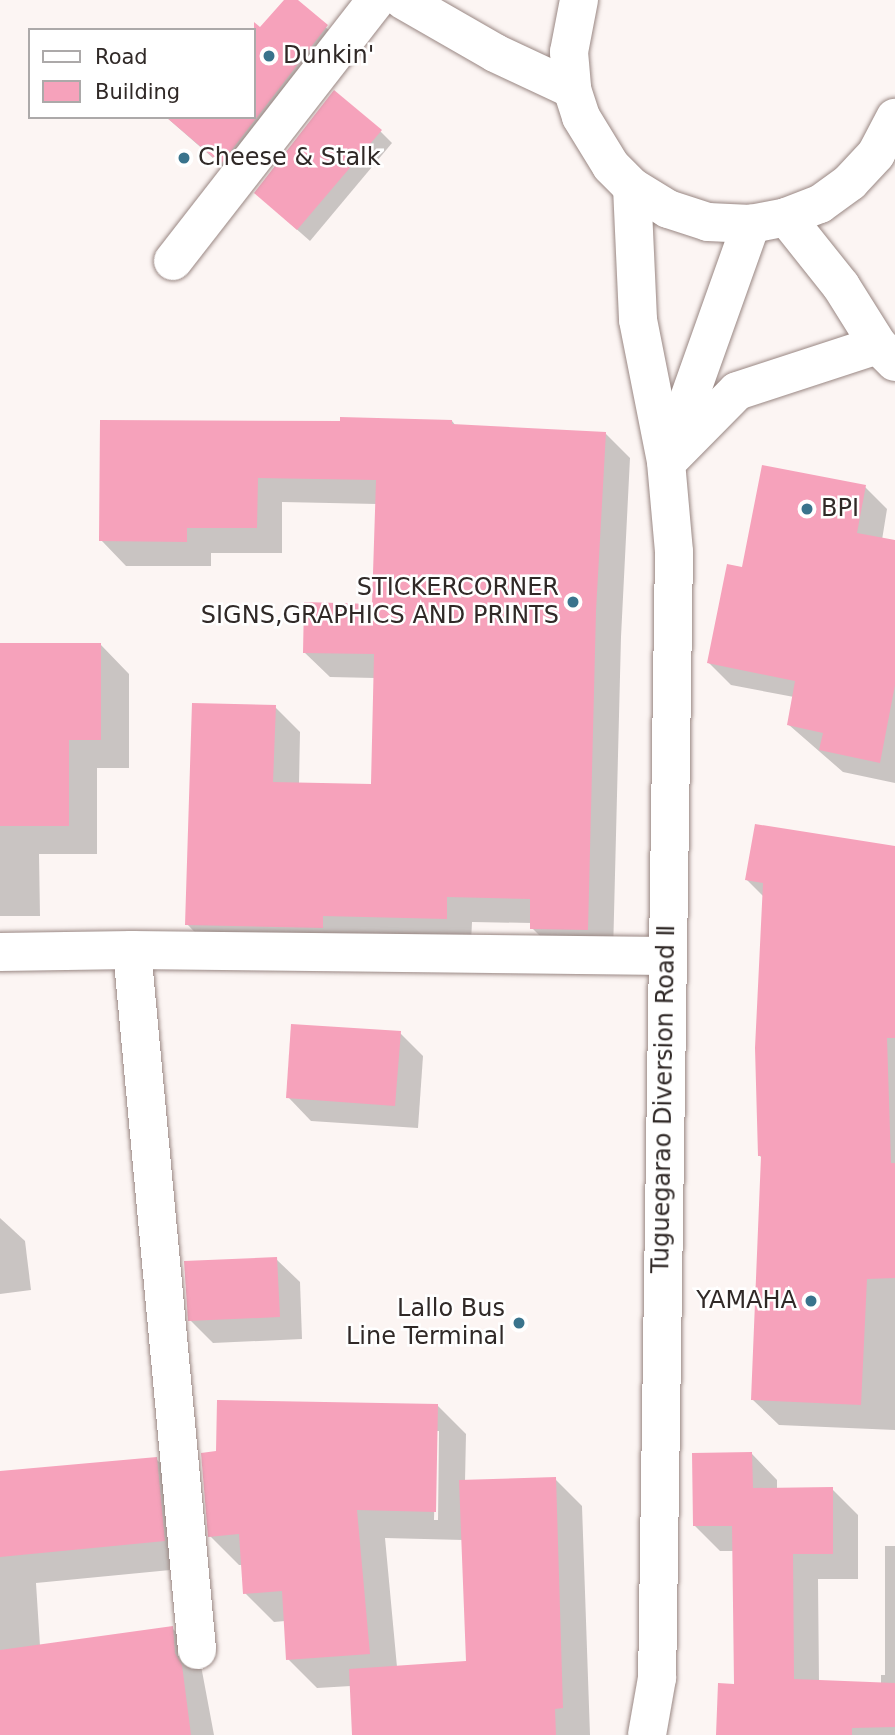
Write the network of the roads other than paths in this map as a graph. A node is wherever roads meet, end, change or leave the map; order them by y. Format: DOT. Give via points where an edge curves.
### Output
graph roads {
  1 [pos="376,0"];
  2 [pos="403,0"];
  3 [pos="579,0"];
  4 [pos="572,89"];
  5 [pos="895,123"];
  6 [pos="632,187"];
  7 [pos="768,221"];
  8 [pos="173,261"];
  9 [pos="887,354"];
  10 [pos="666,462"];
  11 [pos="132,950"];
  12 [pos="0,952"];
  13 [pos="666,956"];
  14 [pos="197,1650"];
  15 [pos="647,1735"];
  1 -- 8 [label="main road"];
  2 -- 4 [label="main road" via="495,53"];
  3 -- 4 [label="main road" via="569,52"];
  4 -- 6 [label="main road" via="594,143"];
  5 -- 7 [label="main road" via="876,155 850,182 820,204"];
  6 -- 7 [label="main road" via="668,209 708,222"];
  6 -- 10 [label="main road, Tuguegarao Diversion Road Ⅱ" via="638,320"];
  7 -- 9 [label="main road" via="841,286"];
  7 -- 10 [label="main road, Tuguegarao Diversion Road Ⅱ"];
  9 -- 10 [label="main road" via="737,391"];
  10 -- 13 [label="main road, Tuguegarao Diversion Road Ⅱ" via="674,552"];
  11 -- 12 [label="main road"];
  11 -- 13 [label="main road"];
  11 -- 14 [label="main road"];
  13 -- 15 [label="main road, Tuguegarao Diversion Road Ⅱ" via="657,1678"];
}
